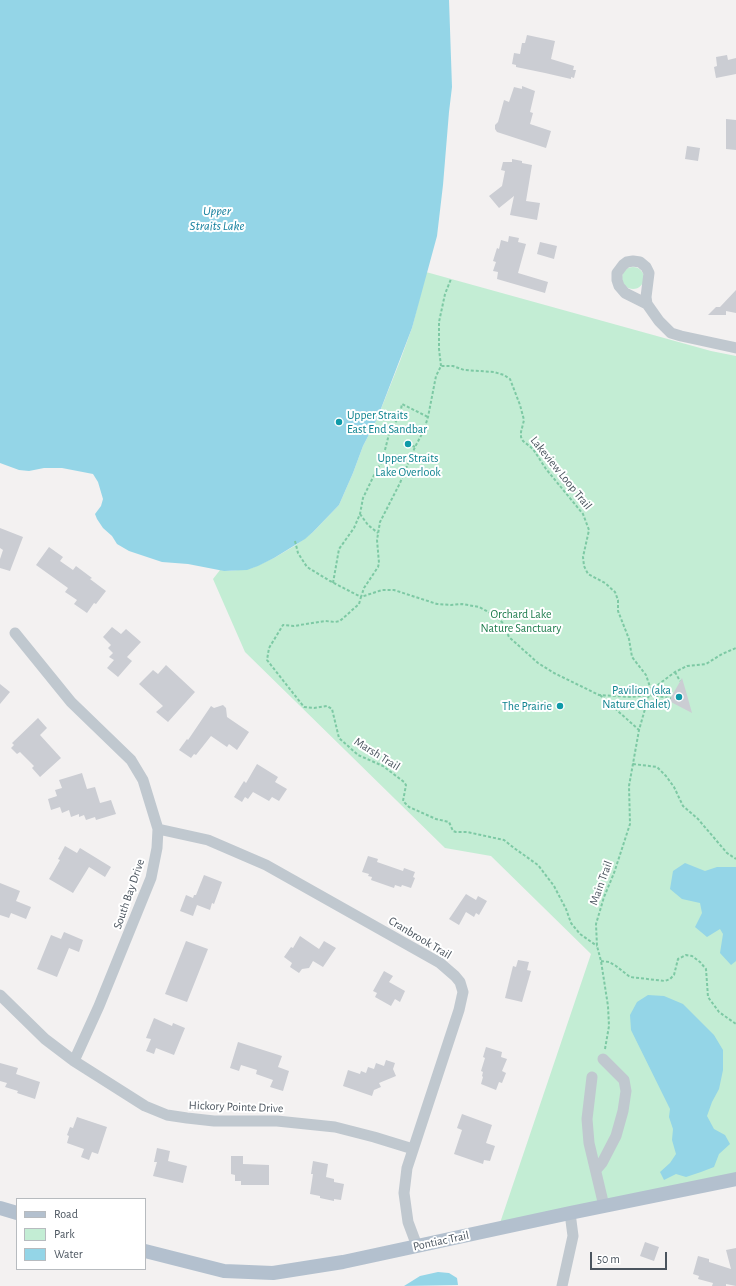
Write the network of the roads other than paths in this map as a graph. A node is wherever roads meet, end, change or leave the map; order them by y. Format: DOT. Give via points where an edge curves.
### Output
graph roads {
  1 [pos="647,304"];
  2 [pos="736,348"];
  3 [pos="15,633"];
  4 [pos="158,829"];
  5 [pos="0,995"];
  6 [pos="603,1059"];
  7 [pos="74,1061"];
  8 [pos="592,1078"];
  9 [pos="413,1149"];
  10 [pos="596,1170"];
  11 [pos="736,1179"];
  12 [pos="604,1206"];
  13 [pos="0,1208"];
  14 [pos="16,1213"];
  15 [pos="570,1213"];
  16 [pos="416,1246"];
  17 [pos="146,1251"];
  18 [pos="562,1286"];
  1 -- 2 [label="street" via="671,333"];
  3 -- 4 [label="street, South Bay Drive" via="71,702 131,760 143,780"];
  4 -- 7 [label="street, South Bay Drive" via="151,878"];
  4 -- 9 [label="street, Cranbrook Trail" via="208,840 266,866 440,963 460,982 463,992 459,1010"];
  5 -- 7 [label="street, Hickory Pointe Drive" via="45,1039"];
  6 -- 10 [label="street" via="624,1080 626,1091 616,1136"];
  7 -- 9 [label="street, Hickory Pointe Drive" via="145,1106 167,1114 214,1121 277,1121 335,1127"];
  8 -- 10 [label="street" via="587,1119 589,1142"];
  9 -- 16 [label="street, Cranbrook Trail" via="407,1168 404,1193 408,1222"];
  10 -- 12 [label="street"];
  11 -- 12 [label="main road, Pontiac Trail"];
  12 -- 15 [label="main road, Pontiac Trail"];
  13 -- 14 [label="main road"];
  15 -- 16 [label="main road, Pontiac Trail"];
  15 -- 18 [label="street" via="573,1236"];
  16 -- 17 [label="main road, Pontiac Trail" via="343,1262 273,1273 224,1271"];
}
